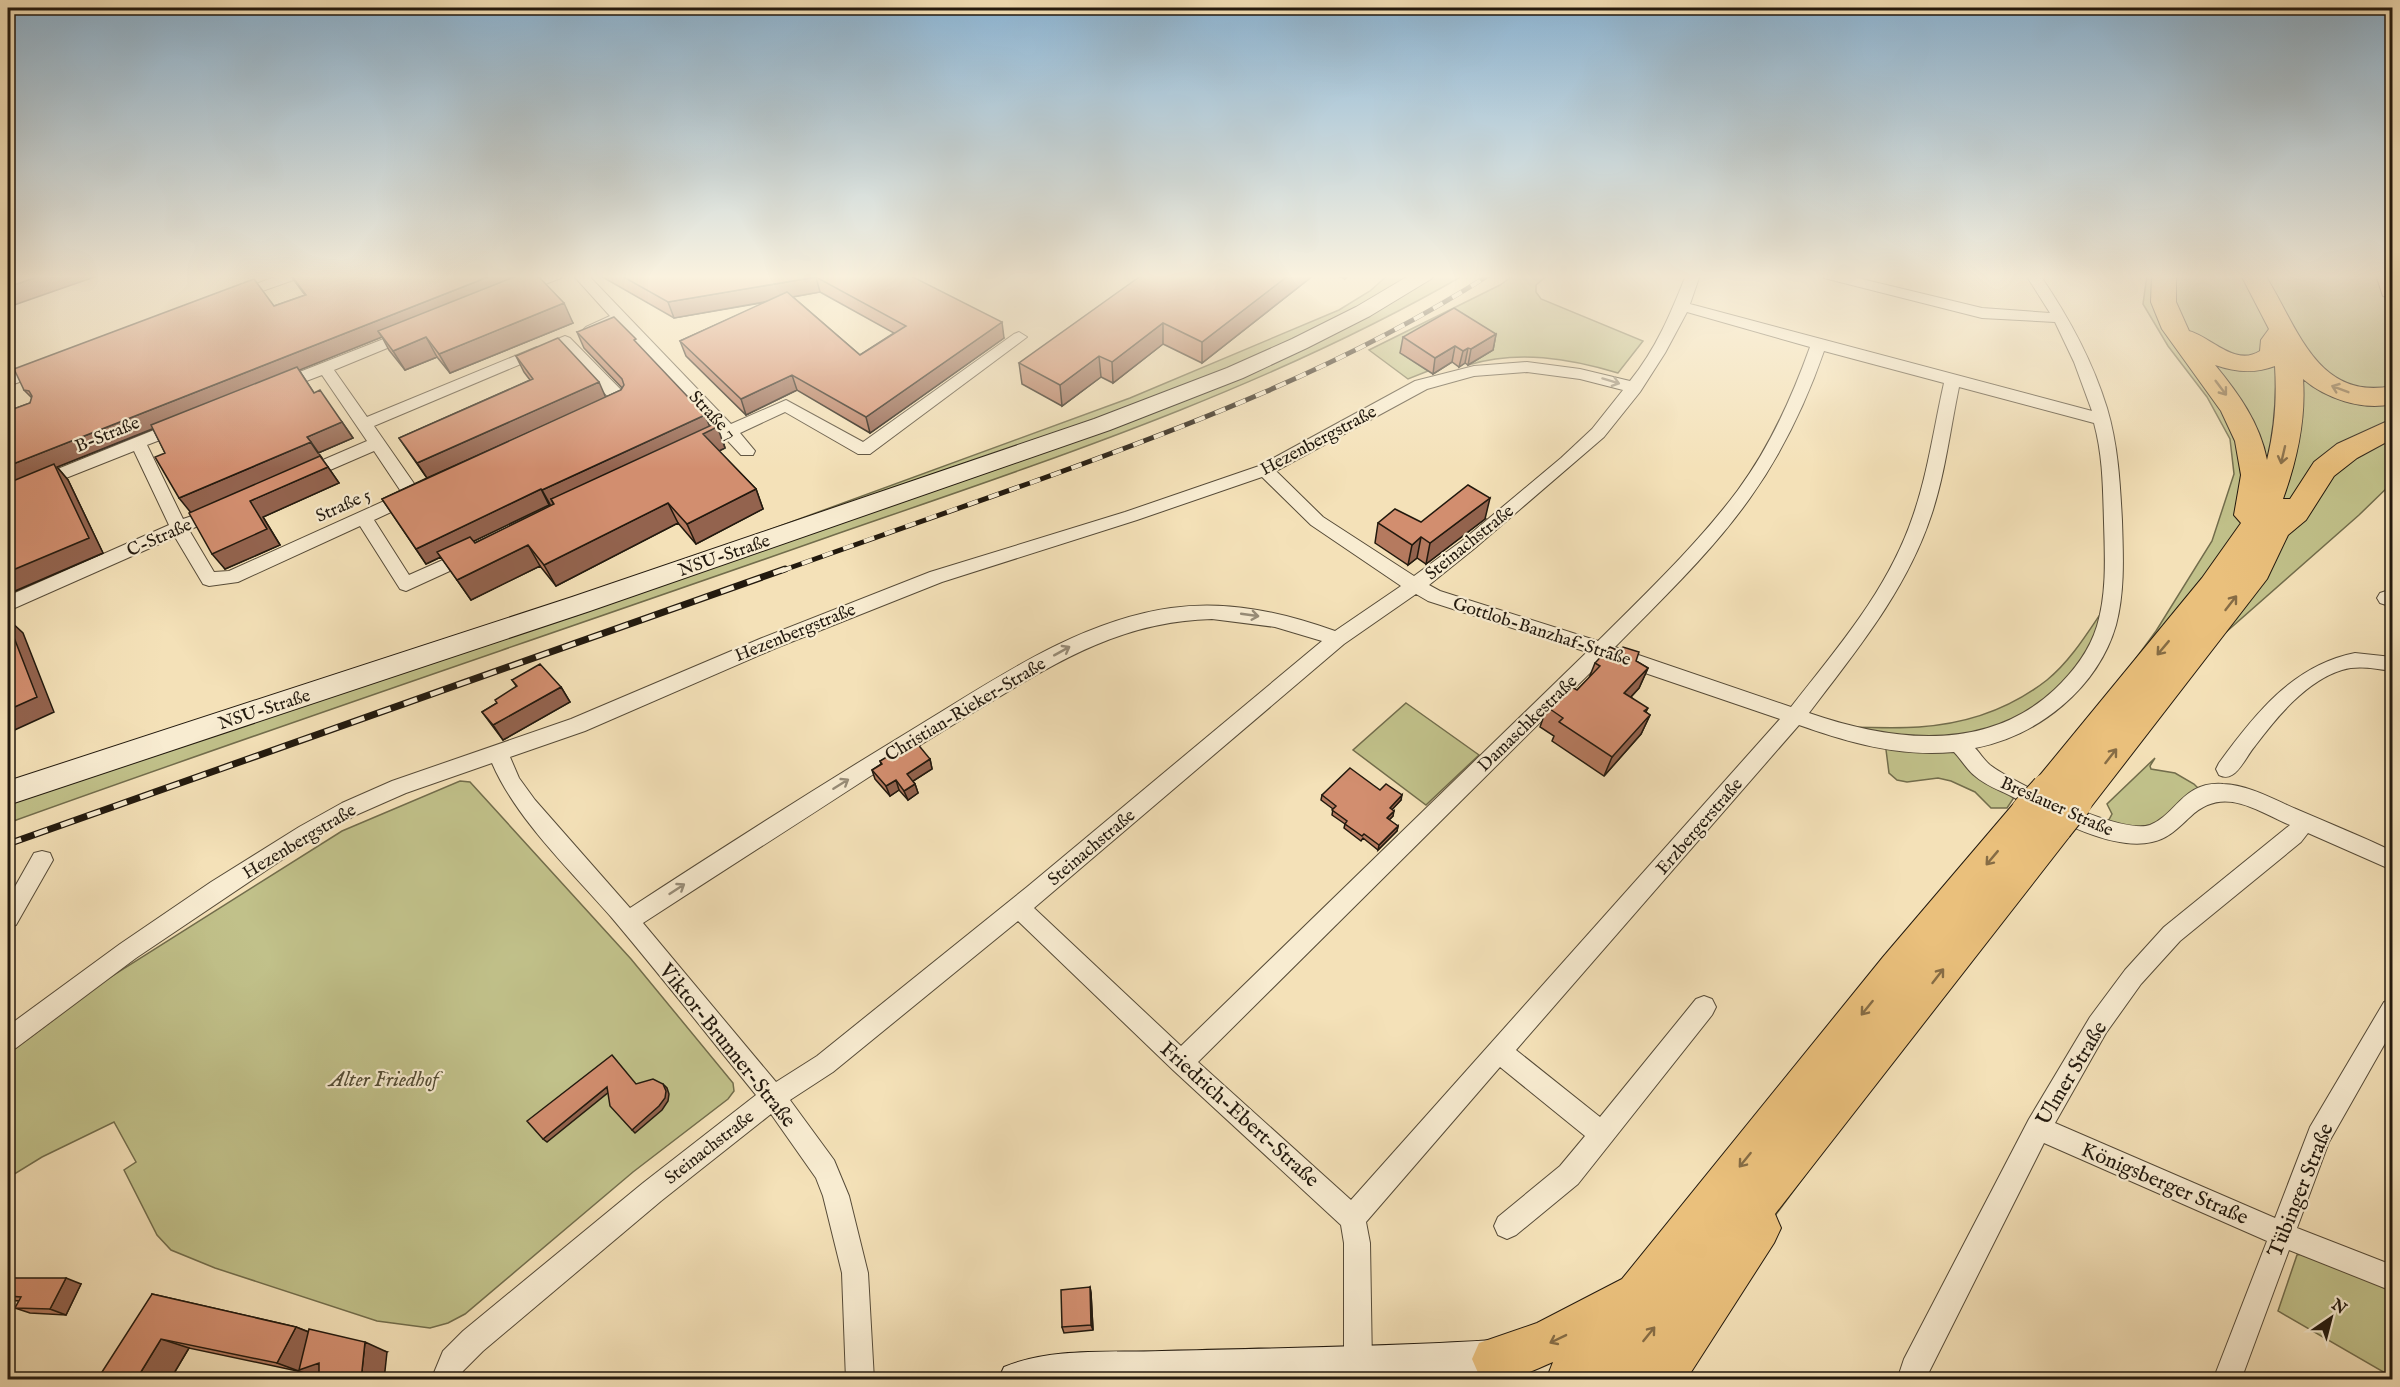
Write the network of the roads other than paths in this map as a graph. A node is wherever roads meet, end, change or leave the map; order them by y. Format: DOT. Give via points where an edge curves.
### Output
graph roads {
  1 [pos="395,340"];
  2 [pos="568,340"];
  3 [pos="643,340"];
  4 [pos="1015,340"];
  5 [pos="1308,340"];
  6 [pos="1665,340"];
  7 [pos="1803,340"];
  8 [pos="2072,340"];
  9 [pos="2182,340"];
  10 [pos="2190,340"];
  11 [pos="565,341"];
  12 [pos="2288,342"];
  13 [pos="1819,344"];
  14 [pos="61,361"];
  15 [pos="325,368"];
  16 [pos="1952,380"];
  17 [pos="8,381"];
  18 [pos="1634,388"];
  19 [pos="270,390"];
  20 [pos="2392,396"];
  21 [pos="590,414"];
  22 [pos="2101,419"];
  23 [pos="193,421"];
  24 [pos="364,424"];
  25 [pos="730,432"];
  26 [pos="2384,435"];
  27 [pos="138,443"];
  28 [pos="378,443"];
  29 [pos="747,451"];
  30 [pos="686,452"];
  31 [pos="1265,470"];
  32 [pos="290,481"];
  33 [pos="8,495"];
  34 [pos="213,513"];
  35 [pos="363,517"];
  36 [pos="180,528"];
  37 [pos="2278,528"];
  38 [pos="482,549"];
  39 [pos="1414,586"];
  40 [pos="2213,586"];
  41 [pos="8,604"];
  42 [pos="1337,639"];
  43 [pos="1601,650"];
  44 [pos="2392,664"];
  45 [pos="1794,717"];
  46 [pos="1959,743"];
  47 [pos="498,753"];
  48 [pos="2226,769"];
  49 [pos="8,793"];
  50 [pos="2052,808"];
  51 [pos="2304,822"];
  52 [pos="42,860"];
  53 [pos="2392,861"];
  54 [pos="1019,908"];
  55 [pos="8,918"];
  56 [pos="628,921"];
  57 [pos="1704,1007"];
  58 [pos="2392,1010"];
  59 [pos="8,1040"];
  60 [pos="1500,1052"];
  61 [pos="1181,1062"];
  62 [pos="773,1097"];
  63 [pos="1823,1121"];
  64 [pos="2038,1128"];
  65 [pos="1602,1134"];
  66 [pos="1352,1218"];
  67 [pos="1507,1226"];
  68 [pos="2281,1234"];
  69 [pos="2392,1278"];
  70 [pos="1644,1288"];
  71 [pos="1495,1359"];
  72 [pos="1358,1365"];
  73 [pos="445,1380"];
  74 [pos="860,1380"];
  75 [pos="1017,1380"];
  76 [pos="1569,1380"];
  77 [pos="1612,1380"];
  78 [pos="1659,1380"];
  79 [pos="1911,1380"];
  80 [pos="2227,1380"];
  1 -- 15 [label="street"];
  2 -- 11 [label="street"];
  3 -- 25 [label="street, Straße 7"];
  4 -- 25 [label="street" via="864,450 786,405"];
  5 -- 49 [label="main road, NSU-Straße" via="1074,434 419,658"];
  6 -- 18 [label="street, Steinachstraße"];
  7 -- 13 [label="street"];
  8 -- 22 [label="street, Gottlob-Banzhaf-Straße"];
  9 -- 40 [label="highway, one-way" via="2229,399 2243,424 2253,455 2253,501"];
  10 -- 12 [label="highway" via="2205,351 2243,362 2268,359 2273,354 2274,340"];
  11 -- 21 [label="street" via="621,400"];
  11 -- 24 [label="street"];
  20 -- 12 [label="highway, one-way" via="2371,397 2343,391 2308,372"];
  12 -- 37 [label="highway" via="2304,386 2306,439 2298,476"];
  12 -- 40 [label="highway, one-way" via="2291,401 2278,473 2256,525"];
  13 -- 16 [label="street"];
  13 -- 43 [label="street, Damaschkestraße" via="1783,432 1751,485 1695,554"];
  14 -- 17 [label="street"];
  15 -- 19 [label="street"];
  15 -- 24 [label="street"];
  16 -- 22 [label="street"];
  16 -- 45 [label="street, Erzbergerstraße" via="1933,476 1907,553 1872,617"];
  31 -- 18 [label="street, Hezenbergstraße, one-way" via="1420,385 1460,372 1495,367 1548,367"];
  18 -- 39 [label="street, Steinachstraße" via="1598,433 1567,462"];
  22 -- 46 [label="street, Gottlob-Banzhaf-Straße" via="2110,458 2114,560 2112,597 2103,636 2086,670 2050,705 2014,726"];
  23 -- 27 [label="street, B-Straße"];
  24 -- 28 [label="street"];
  25 -- 29 [label="street, Straße 7"];
  25 -- 30 [label="street"];
  26 -- 37 [label="highway" via="2347,451 2324,469 2296,513"];
  27 -- 33 [label="street, B-Straße"];
  27 -- 36 [label="street, Straße 5"];
  28 -- 32 [label="street"];
  28 -- 35 [label="street, Straße 5" via="418,493"];
  31 -- 39 [label="street, Gottlob-Banzhaf-Straße" via="1317,521"];
  31 -- 47 [label="street, Hezenbergstraße" via="936,576 769,642 578,725"];
  34 -- 36 [label="street, C-Straße"];
  35 -- 36 [label="street, Straße 5" via="232,577 209,579"];
  35 -- 38 [label="street" via="406,584"];
  36 -- 41 [label="street, C-Straße"];
  50 -- 37 [label="highway, one-way" via="2256,571"];
  39 -- 42 [label="street, Steinachstraße"];
  39 -- 43 [label="street, Gottlob-Banzhaf-Straße"];
  40 -- 50 [label="highway, one-way"];
  42 -- 54 [label="street, Steinachstraße"];
  56 -- 42 [label="street, Christian-Rieker-Straße, one-way" via="924,733 1039,663 1093,636 1152,618 1204,612 1282,621"];
  43 -- 45 [label="street, Gottlob-Banzhaf-Straße"];
  43 -- 61 [label="street, Damaschkestraße"];
  44 -- 48 [label="street" via="2355,660 2319,672 2250,735"];
  45 -- 46 [label="street, Gottlob-Banzhaf-Straße" via="1885,742 1928,746"];
  45 -- 60 [label="street, Erzbergerstraße"];
  46 -- 51 [label="street, Breslauer Straße" via="1982,770 1997,779 2116,834 2153,834 2195,799 2217,792 2246,798"];
  47 -- 56 [label="street, Viktor-Brunner-Straße" via="511,783 528,806"];
  47 -- 59 [label="street, Hezenbergstraße" via="399,787 326,821 128,951"];
  63 -- 50 [label="highway, one-way"];
  50 -- 70 [label="highway, one-way" via="1898,969"];
  51 -- 53 [label="street, Breslauer Straße"];
  51 -- 64 [label="street, Ulmer Straße" via="2294,836 2172,934 2133,978 2098,1025"];
  52 -- 55 [label="street"];
  54 -- 61 [label="street, Friedrich-Ebert-Straße"];
  54 -- 62 [label="street, Steinachstraße" via="825,1064"];
  56 -- 62 [label="street, Viktor-Brunner-Straße"];
  57 -- 65 [label="street"];
  58 -- 68 [label="street, Tübinger Straße" via="2319,1136"];
  60 -- 65 [label="street"];
  60 -- 66 [label="street, Erzbergerstraße"];
  61 -- 66 [label="street, Friedrich-Ebert-Straße"];
  62 -- 73 [label="street, Steinachstraße" via="473,1341 453,1361"];
  62 -- 74 [label="street, Viktor-Brunner-Straße" via="825,1169 836,1196 855,1273"];
  77 -- 63 [label="highway, one-way"];
  63 -- 78 [label="highway" via="1779,1198"];
  64 -- 68 [label="street, Königsberger Straße"];
  64 -- 79 [label="street, Ulmer Straße" via="1968,1260"];
  65 -- 67 [label="street" via="1569,1175"];
  66 -- 72 [label="street" via="1357,1243"];
  68 -- 69 [label="street, Königsberger Straße"];
  68 -- 80 [label="street, Tübinger Straße"];
  70 -- 71 [label="highway, one-way" via="1562,1337"];
  70 -- 76 [label="highway"];
  71 -- 72 [label="main road"];
  72 -- 75 [label="main road" via="1042,1374"];
}
